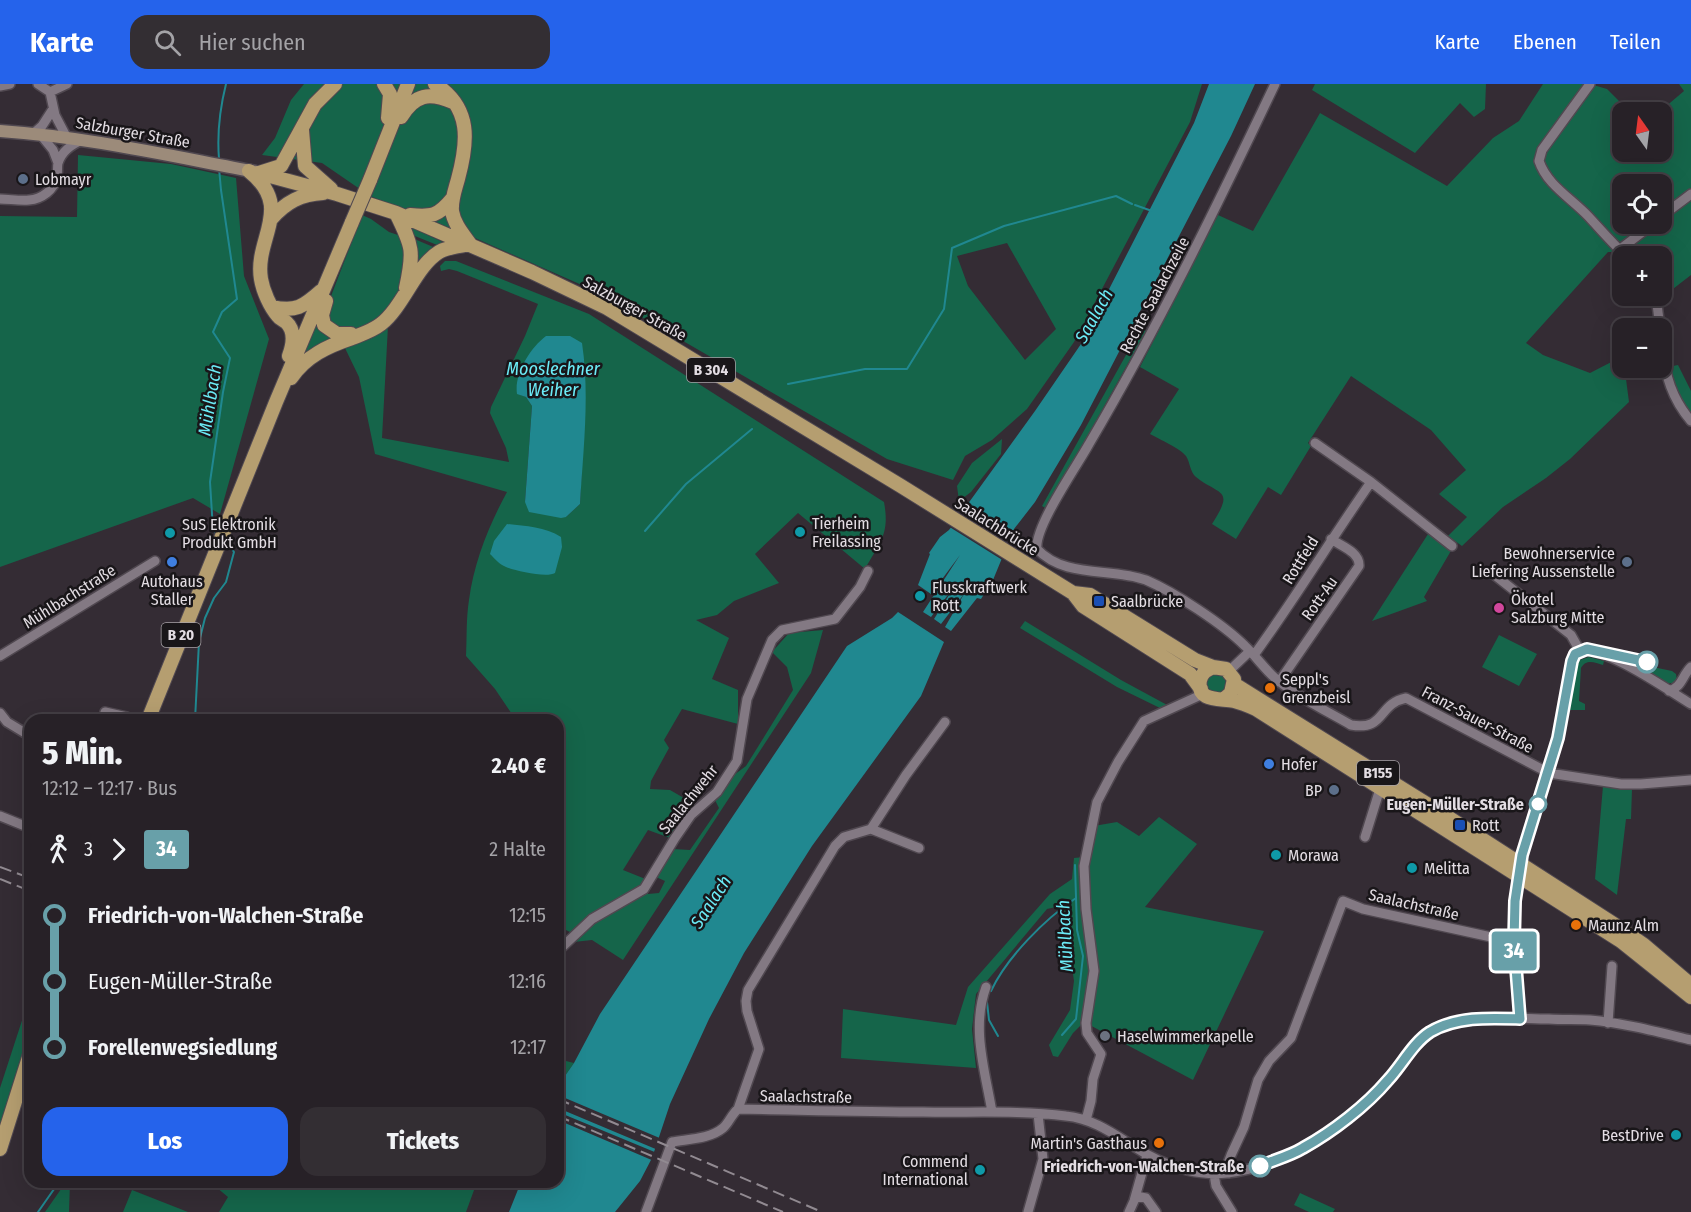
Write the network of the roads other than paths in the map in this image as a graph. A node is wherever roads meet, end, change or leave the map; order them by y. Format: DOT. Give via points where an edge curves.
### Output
graph roads {
  1 [pos="10,84"];
  2 [pos="38,84"];
  3 [pos="67,84"];
  4 [pos="335,84"];
  5 [pos="384,84"];
  6 [pos="408,84"];
  7 [pos="435,84"];
  8 [pos="1275,84"];
  9 [pos="1590,84"];
  10 [pos="0,87"];
  11 [pos="50,92"];
  12 [pos="456,103"];
  13 [pos="53,109"];
  14 [pos="0,130"];
  15 [pos="302,130"];
  16 [pos="37,133"];
  17 [pos="66,136"];
  18 [pos="84,139"];
  19 [pos="384,144"];
  20 [pos="58,163"];
  21 [pos="254,172"];
  22 [pos="337,194"];
  23 [pos="1691,194"];
  24 [pos="0,199"];
  25 [pos="452,199"];
  26 [pos="1672,208"];
  27 [pos="396,213"];
  28 [pos="272,219"];
  29 [pos="1643,234"];
  30 [pos="471,244"];
  31 [pos="1615,246"];
  32 [pos="1630,246"];
  33 [pos="338,255"];
  34 [pos="323,290"];
  35 [pos="405,292"];
  36 [pos="272,307"];
  37 [pos="365,333"];
  38 [pos="1667,378"];
  39 [pos="284,384"];
  40 [pos="1691,421"];
  41 [pos="1315,443"];
  42 [pos="1371,482"];
  43 [pos="931,504"];
  44 [pos="1048,515"];
  45 [pos="1331,539"];
  46 [pos="1452,546"];
  47 [pos="154,561"];
  48 [pos="868,571"];
  49 [pos="1492,573"];
  50 [pos="1073,593"];
  51 [pos="1580,651"];
  52 [pos="1252,653"];
  53 [pos="0,656"];
  54 [pos="1212,667"];
  55 [pos="1691,667"];
  56 [pos="1232,678"];
  57 [pos="1278,682"];
  58 [pos="1202,691"];
  59 [pos="1669,691"];
  60 [pos="1224,699"];
  61 [pos="1691,704"];
  62 [pos="105,712"];
  63 [pos="0,713"];
  64 [pos="114,714"];
  65 [pos="150,714"];
  66 [pos="945,722"];
  67 [pos="24,732"];
  68 [pos="1549,773"];
  69 [pos="1691,780"];
  70 [pos="1382,788"];
  71 [pos="0,816"];
  72 [pos="24,826"];
  73 [pos="871,829"];
  74 [pos="1365,837"];
  75 [pos="919,848"];
  76 [pos="1520,870"];
  77 [pos="1514,942"];
  78 [pos="564,945"];
  79 [pos="1612,966"];
  80 [pos="1691,985"];
  81 [pos="986,987"];
  82 [pos="1691,997"];
  83 [pos="1520,1019"];
  84 [pos="1608,1023"];
  85 [pos="1691,1040"];
  86 [pos="24,1073"];
  87 [pos="738,1109"];
  88 [pos="994,1112"];
  89 [pos="1038,1114"];
  90 [pos="1086,1120"];
  91 [pos="0,1149"];
  92 [pos="1148,1155"];
  93 [pos="1229,1173"];
  94 [pos="1214,1174"];
  95 [pos="1136,1196"];
  96 [pos="646,1212"];
  97 [pos="1028,1212"];
  98 [pos="1129,1212"];
  99 [pos="1156,1212"];
  100 [pos="1232,1212"];
  1 -- 10 [label="street"];
  2 -- 11 [label="street"];
  3 -- 11 [label="street"];
  4 -- 15 [label="main road" via="315,104"];
  5 -- 19 [label="main road" via="391,104"];
  6 -- 19 [label="main road"];
  7 -- 12 [label="main road"];
  8 -- 44 [label="street, Rechte Saalachzeile" via="1197,246 1120,392"];
  9 -- 31 [label="street" via="1542,150 1539,161 1548,178"];
  11 -- 13 [label="street"];
  12 -- 19 [label="main road" via="433,96 415,101 407,106"];
  12 -- 25 [label="main road" via="465,133"];
  13 -- 16 [label="street"];
  13 -- 17 [label="street"];
  14 -- 16 [label="main road, Salzburger Straße"];
  15 -- 21 [label="main road" via="280,166"];
  15 -- 22 [label="main road" via="305,166"];
  16 -- 17 [label="main road, Salzburger Straße"];
  16 -- 20 [label="street" via="53,150"];
  17 -- 18 [label="main road, Salzburger Straße"];
  18 -- 20 [label="street" via="71,145"];
  18 -- 21 [label="main road, Salzburger Straße"];
  19 -- 33 [label="main road, bridge"];
  20 -- 24 [label="street" via="53,186 41,197"];
  21 -- 22 [label="main road, B 304"];
  21 -- 28 [label="main road" via="264,186"];
  22 -- 27 [label="main road, B 304"];
  22 -- 28 [label="main road" via="297,198"];
  23 -- 26 [label="street"];
  25 -- 27 [label="main road" via="444,209 429,216"];
  25 -- 30 [label="main road" via="455,222"];
  27 -- 30 [label="main road, B 304"];
  27 -- 35 [label="main road" via="412,258"];
  28 -- 36 [label="main road" via="260,277"];
  29 -- 32 [label="street"];
  30 -- 35 [label="main road" via="439,252"];
  30 -- 43 [label="main road, Salzburger Straße / B 304" via="607,308"];
  33 -- 34 [label="main road"];
  33 -- 37 [label="main road" via="323,322 341,335"];
  34 -- 36 [label="main road" via="300,308"];
  34 -- 39 [label="main road"];
  35 -- 37 [label="main road" via="386,320"];
  36 -- 39 [label="main road" via="288,323 293,335"];
  37 -- 39 [label="main road" via="317,352"];
  38 -- 40 [label="street"];
  39 -- 65 [label="main road, B 20"];
  41 -- 42 [label="street"];
  42 -- 45 [label="street, Rottfeld"];
  42 -- 46 [label="street"];
  43 -- 50 [label="main road, Saalachbrücke / B 304"];
  44 -- 52 [label="street, Franz-Sauer-Straße" via="1036,543 1042,554 1074,568 1146,580 1225,628"];
  45 -- 52 [label="street, Rottfeld" via="1280,619"];
  45 -- 57 [label="street, Rott-Au" via="1356,555 1359,566"];
  47 -- 53 [label="street, Mühlbachstraße"];
  48 -- 78 [label="street, Saalachwehr" via="835,619 782,630 772,640 747,699 737,761 717,792 692,815 644,889 592,919"];
  49 -- 51 [label="street" via="1571,634"];
  50 -- 54 [label="main road" via="1090,595"];
  50 -- 58 [label="main road" via="1083,606 1190,674"];
  51 -- 59 [label="street" via="1608,654"];
  51 -- 68 [label="street" via="1572,661"];
  52 -- 56 [label="street"];
  52 -- 57 [label="street, Franz-Sauer-Straße"];
  54 -- 56 [label="main road" via="1221,667"];
  54 -- 58 [label="main road" via="1201,678"];
  55 -- 59 [label="street" via="1676,689"];
  56 -- 60 [label="main road" via="1231,693"];
  56 -- 76 [label="main road, B155"];
  57 -- 68 [label="street, Franz-Sauer-Straße" via="1351,725 1361,727 1377,722 1387,707 1406,698"];
  58 -- 60 [label="main road" via="1214,700"];
  58 -- 90 [label="street" via="1144,721 1103,790 1091,825 1084,866 1094,971 1086,1023 1087,1033 1101,1054"];
  59 -- 61 [label="street"];
  60 -- 70 [label="main road, B155" via="1256,709"];
  62 -- 64 [label="street"];
  63 -- 67 [label="street"];
  66 -- 73 [label="street"];
  68 -- 69 [label="street, Franz-Sauer-Straße" via="1621,784"];
  68 -- 76 [label="street"];
  70 -- 74 [label="street"];
  70 -- 76 [label="main road, B155"];
  71 -- 72 [label="street"];
  73 -- 75 [label="street"];
  73 -- 87 [label="street, Saalachstraße" via="844,837 835,846 748,990 747,1011 759,1049"];
  76 -- 77 [label="street"];
  76 -- 80 [label="main road, B155" via="1625,932"];
  76 -- 82 [label="main road, B155" via="1621,941"];
  77 -- 83 [label="street"];
  77 -- 93 [label="street, Saalachstraße" via="1363,909 1343,901 1292,1038 1269,1061 1258,1080 1244,1128 1228,1162"];
  79 -- 84 [label="street"];
  81 -- 88 [label="street" via="978,1031"];
  83 -- 84 [label="street, Saalachstraße"];
  83 -- 93 [label="street, Saalachstraße" via="1476,1019 1428,1033 1353,1114 1303,1148 1260,1166"];
  84 -- 85 [label="street, Saalachstraße"];
  86 -- 91 [label="main road"];
  87 -- 88 [label="street, Saalachstraße"];
  87 -- 96 [label="street" via="714,1134 672,1142"];
  88 -- 89 [label="street, Saalachstraße"];
  89 -- 90 [label="street, Saalachstraße"];
  89 -- 97 [label="street" via="1042,1159"];
  90 -- 92 [label="street, Saalachstraße"];
  92 -- 94 [label="street, Saalachstraße" via="1184,1170"];
  92 -- 95 [label="street"];
  93 -- 94 [label="street, Saalachstraße"];
  94 -- 100 [label="street" via="1216,1186"];
  95 -- 98 [label="street"];
  95 -- 99 [label="street" via="1146,1198"];
}
